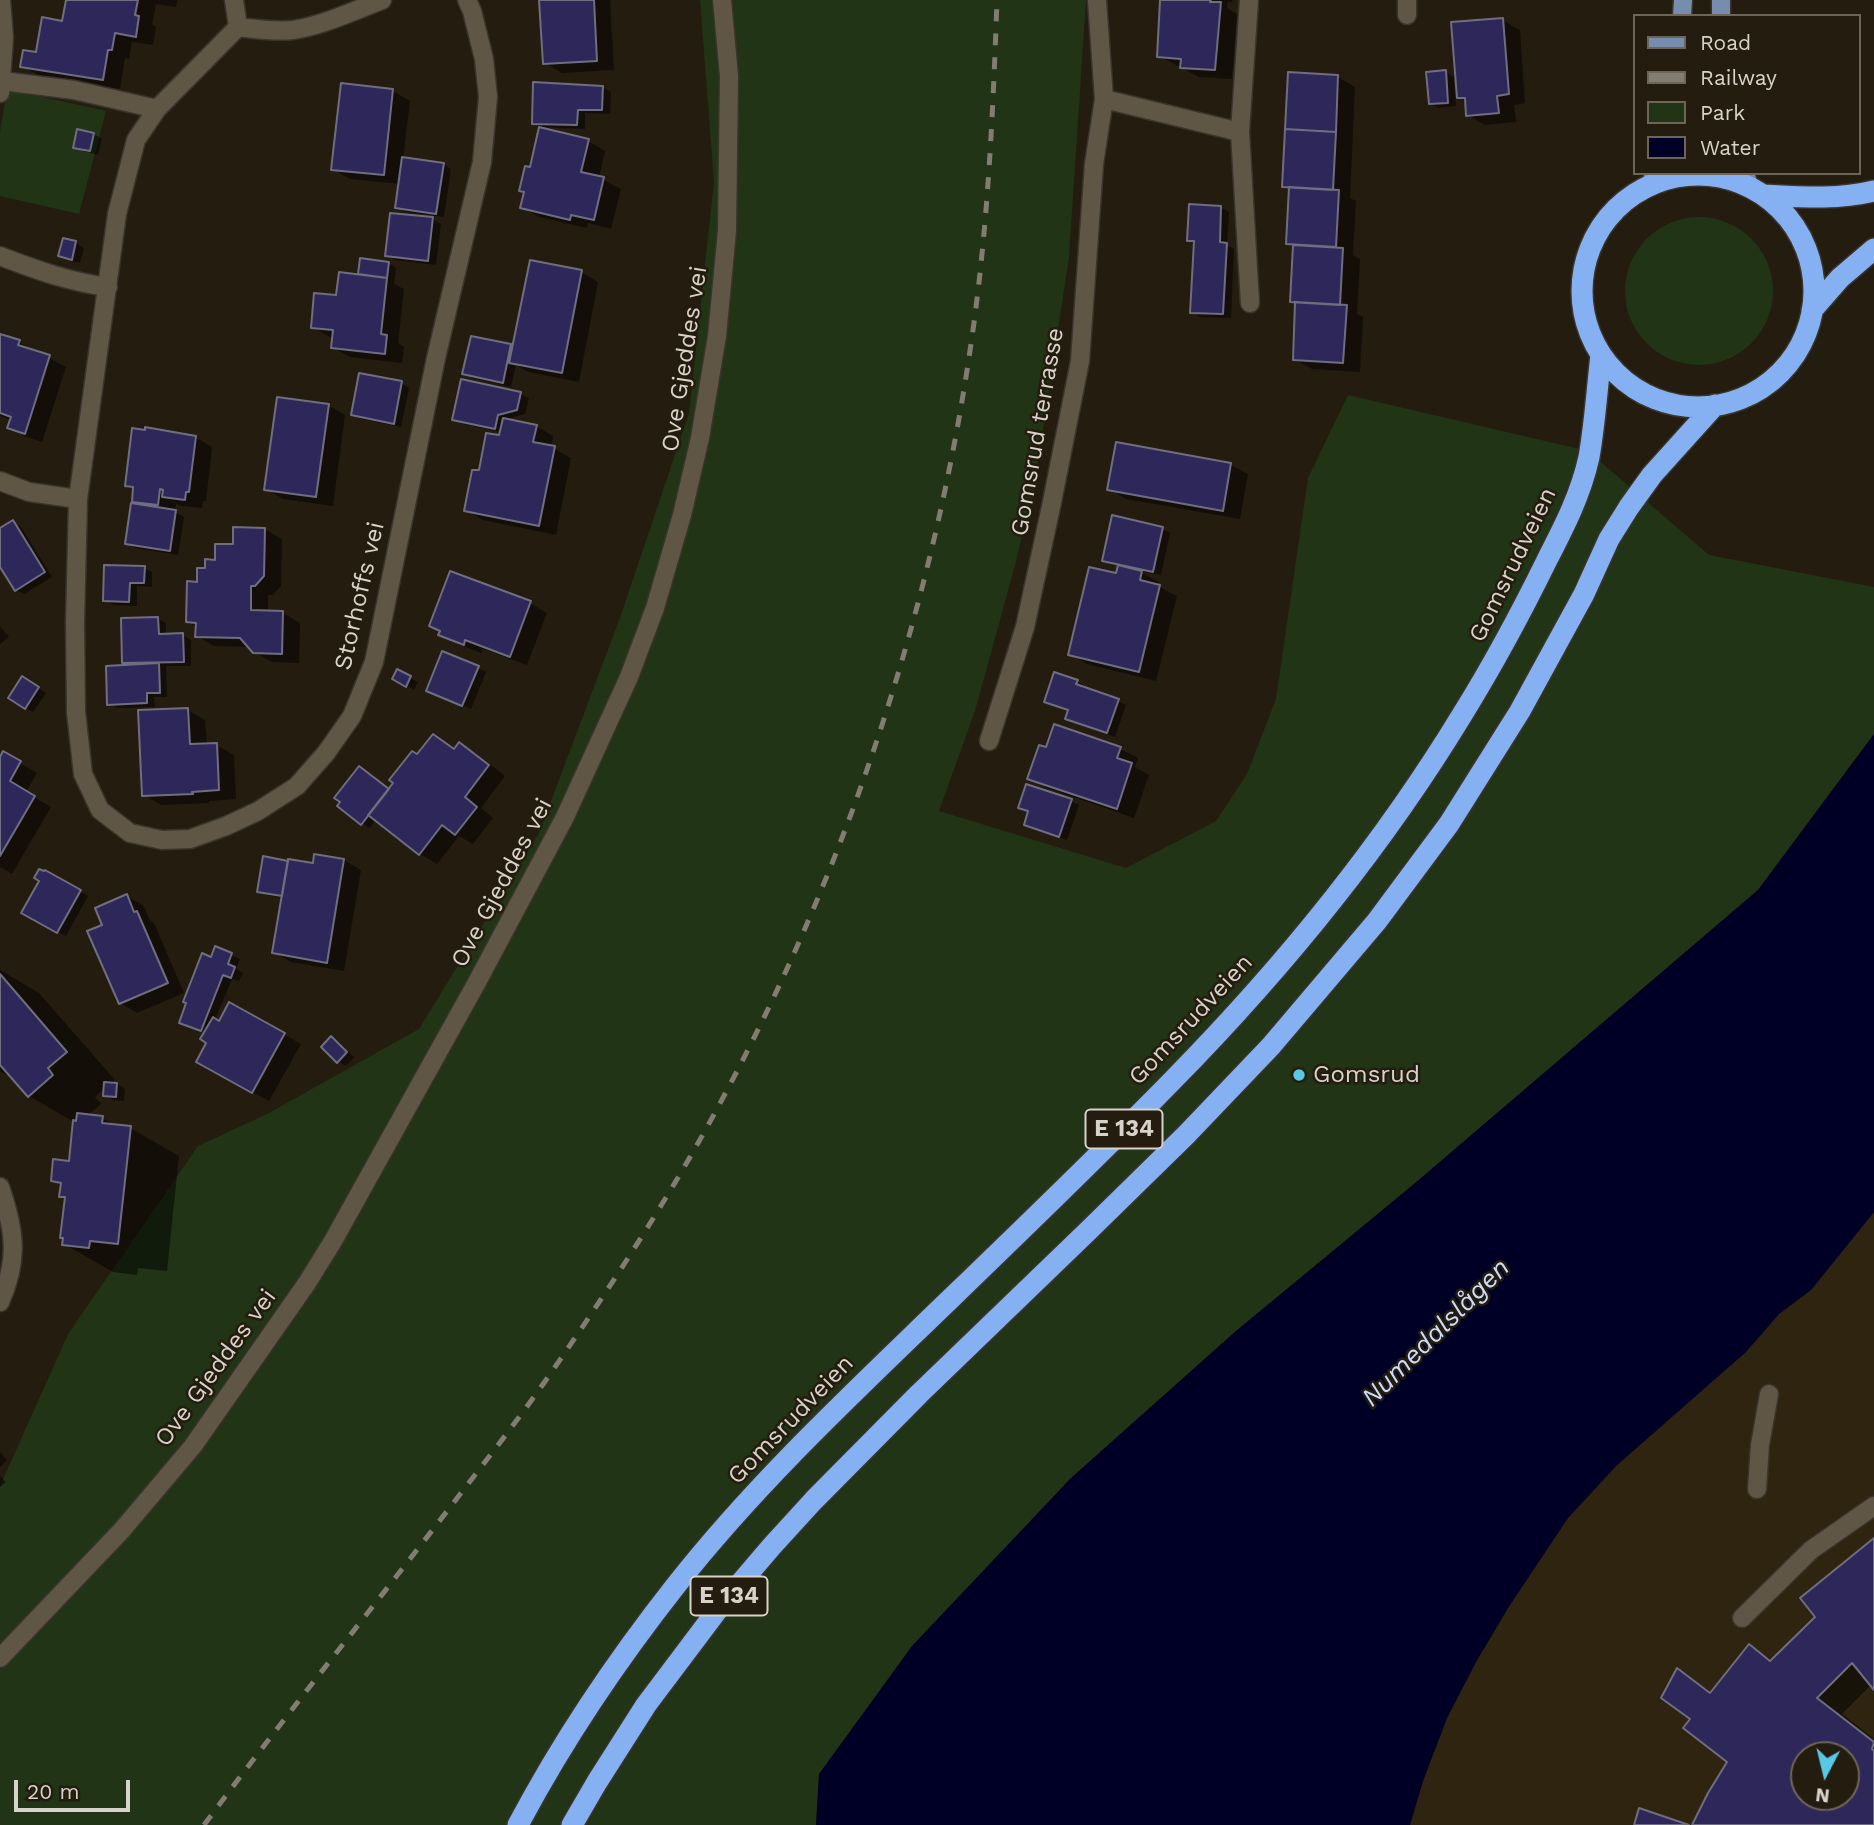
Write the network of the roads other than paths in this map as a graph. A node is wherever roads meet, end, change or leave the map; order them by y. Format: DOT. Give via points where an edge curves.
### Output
graph roads {
  1 [pos="1,0"];
  2 [pos="234,0"];
  3 [pos="382,0"];
  4 [pos="467,0"];
  5 [pos="722,0"];
  6 [pos="1097,0"];
  7 [pos="1249,0"];
  8 [pos="238,27"];
  9 [pos="1,87"];
  10 [pos="1104,99"];
  11 [pos="157,109"];
  12 [pos="1240,132"];
  13 [pos="1690,175"];
  14 [pos="1706,175"];
  15 [pos="1652,179"];
  16 [pos="1753,185"];
  17 [pos="1874,191"];
  18 [pos="1874,249"];
  19 [pos="0,256"];
  20 [pos="108,287"];
  21 [pos="1250,303"];
  22 [pos="1812,310"];
  23 [pos="1601,355"];
  24 [pos="1715,405"];
  25 [pos="0,481"];
  26 [pos="78,499"];
  27 [pos="989,741"];
  28 [pos="0,1187"];
  29 [pos="0,1302"];
  30 [pos="1769,1394"];
  31 [pos="1757,1489"];
  32 [pos="1874,1506"];
  33 [pos="1742,1618"];
  34 [pos="0,1658"];
  35 [pos="518,1825"];
  36 [pos="572,1825"];
  1 -- 9 [label="street"];
  2 -- 8 [label="street"];
  3 -- 8 [label="street" via="293,30"];
  4 -- 26 [label="street, Storhoffs vei" via="484,58 488,97 482,162 436,358 374,662 352,716 296,786 258,811 190,839 162,840 130,833 100,810 83,774 76,712"];
  5 -- 34 [label="street, Ove Gjeddes vei" via="729,76 727,231 718,336 682,515 629,677 565,817 307,1283 193,1446 122,1530"];
  6 -- 10 [label="street, Gomsrud terrasse"];
  7 -- 12 [label="street"];
  8 -- 11 [label="street, Storhoffs vei"];
  9 -- 11 [label="street" via="74,90"];
  10 -- 12 [label="street"];
  10 -- 27 [label="street, Gomsrud terrasse" via="1094,164 1080,361 1025,628"];
  11 -- 20 [label="street, Storhoffs vei" via="136,141 117,214"];
  12 -- 21 [label="street"];
  13 -- 15 [label="highway"];
  14 -- 16 [label="highway"];
  15 -- 23 [label="highway" via="1606,219 1587,257 1582,300 1588,329"];
  16 -- 17 [label="highway" via="1832,197"];
  16 -- 22 [label="highway" via="1787,215 1805,246 1814,281"];
  18 -- 22 [label="highway"];
  19 -- 20 [label="street" via="80,283"];
  20 -- 26 [label="street, Storhoffs vei"];
  22 -- 24 [label="highway" via="1804,338 1782,370 1743,398"];
  23 -- 24 [label="highway" via="1626,383 1650,397 1690,407"];
  23 -- 35 [label="highway, Gomsrudveien / E 134" via="1588,457 1568,518 1480,687 1377,842 1255,993 1176,1077 735,1515 613,1669"];
  24 -- 36 [label="highway, E 134" via="1629,506 1520,711 1449,824 1377,921 1271,1046 1186,1135 919,1394 772,1546 646,1705"];
  25 -- 26 [label="street" via="29,492"];
  28 -- 29 [label="street" via="10,1215 14,1249"];
  30 -- 31 [label="street"];
  32 -- 33 [label="street" via="1811,1550"];
}
